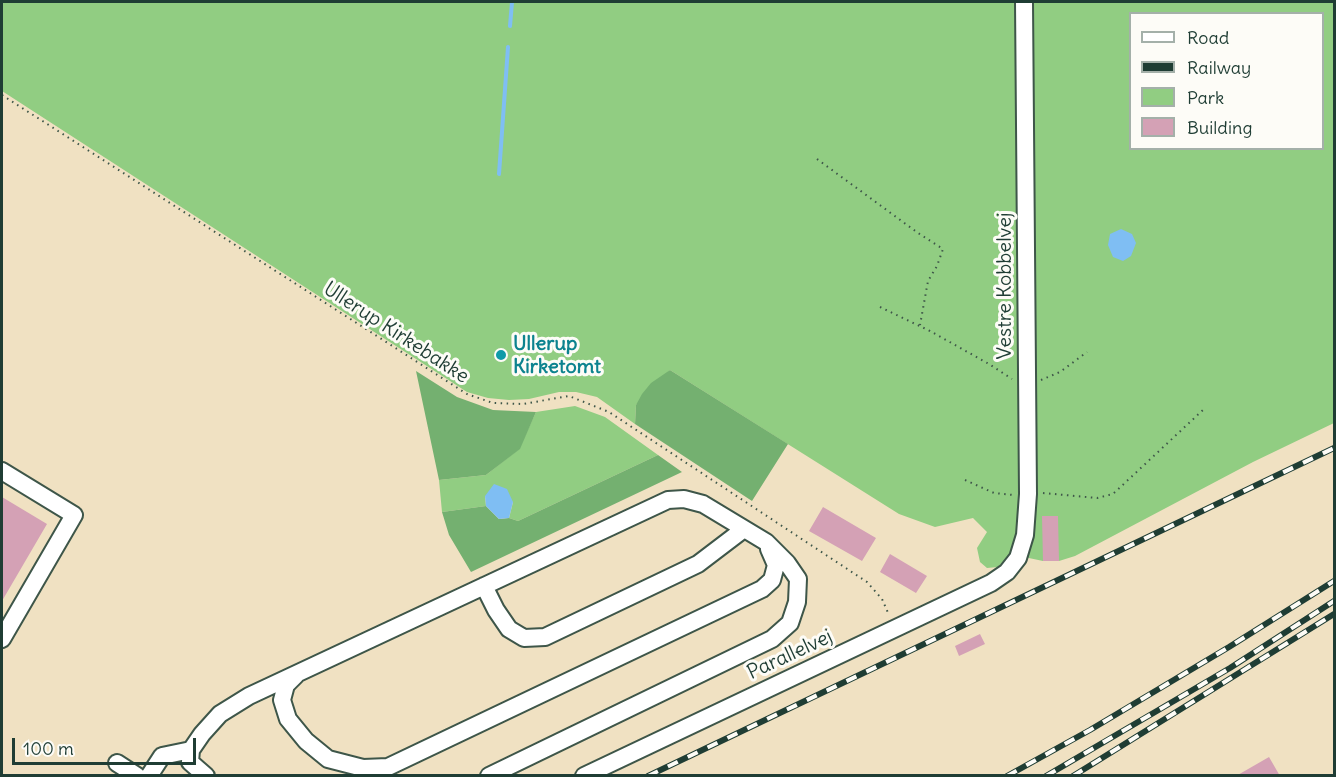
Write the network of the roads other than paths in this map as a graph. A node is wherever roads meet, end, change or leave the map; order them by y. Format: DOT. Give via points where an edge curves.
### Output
graph roads {
  1 [pos="1024,2"];
  2 [pos="2,471"];
  3 [pos="744,529"];
  4 [pos="766,542"];
  5 [pos="1011,567"];
  6 [pos="484,586"];
  7 [pos="2,639"];
  8 [pos="298,673"];
  9 [pos="191,750"];
  10 [pos="117,763"];
  11 [pos="358,772"];
  12 [pos="137,776"];
  13 [pos="149,776"];
  14 [pos="206,776"];
  15 [pos="489,776"];
  16 [pos="584,776"];
  1 -- 5 [label="street, Vestre Kobbelvej" via="1028,494 1024,541"];
  2 -- 7 [label="street" via="74,515"];
  3 -- 4 [label="street"];
  3 -- 6 [label="street" via="703,504 668,500"];
  3 -- 6 [label="street" via="698,564 545,637 524,638 509,629"];
  4 -- 11 [label="street" via="776,565 772,580 762,589 388,766"];
  4 -- 15 [label="street" via="798,579 797,602 790,623 772,639"];
  5 -- 16 [label="street, Parallelvej" via="992,583"];
  6 -- 8 [label="street"];
  8 -- 9 [label="street" via="220,714"];
  8 -- 11 [label="street" via="286,685 282,700 288,719 328,759"];
  9 -- 13 [label="street" via="162,756"];
  9 -- 14 [label="street" via="190,762"];
  10 -- 12 [label="street"];
}
